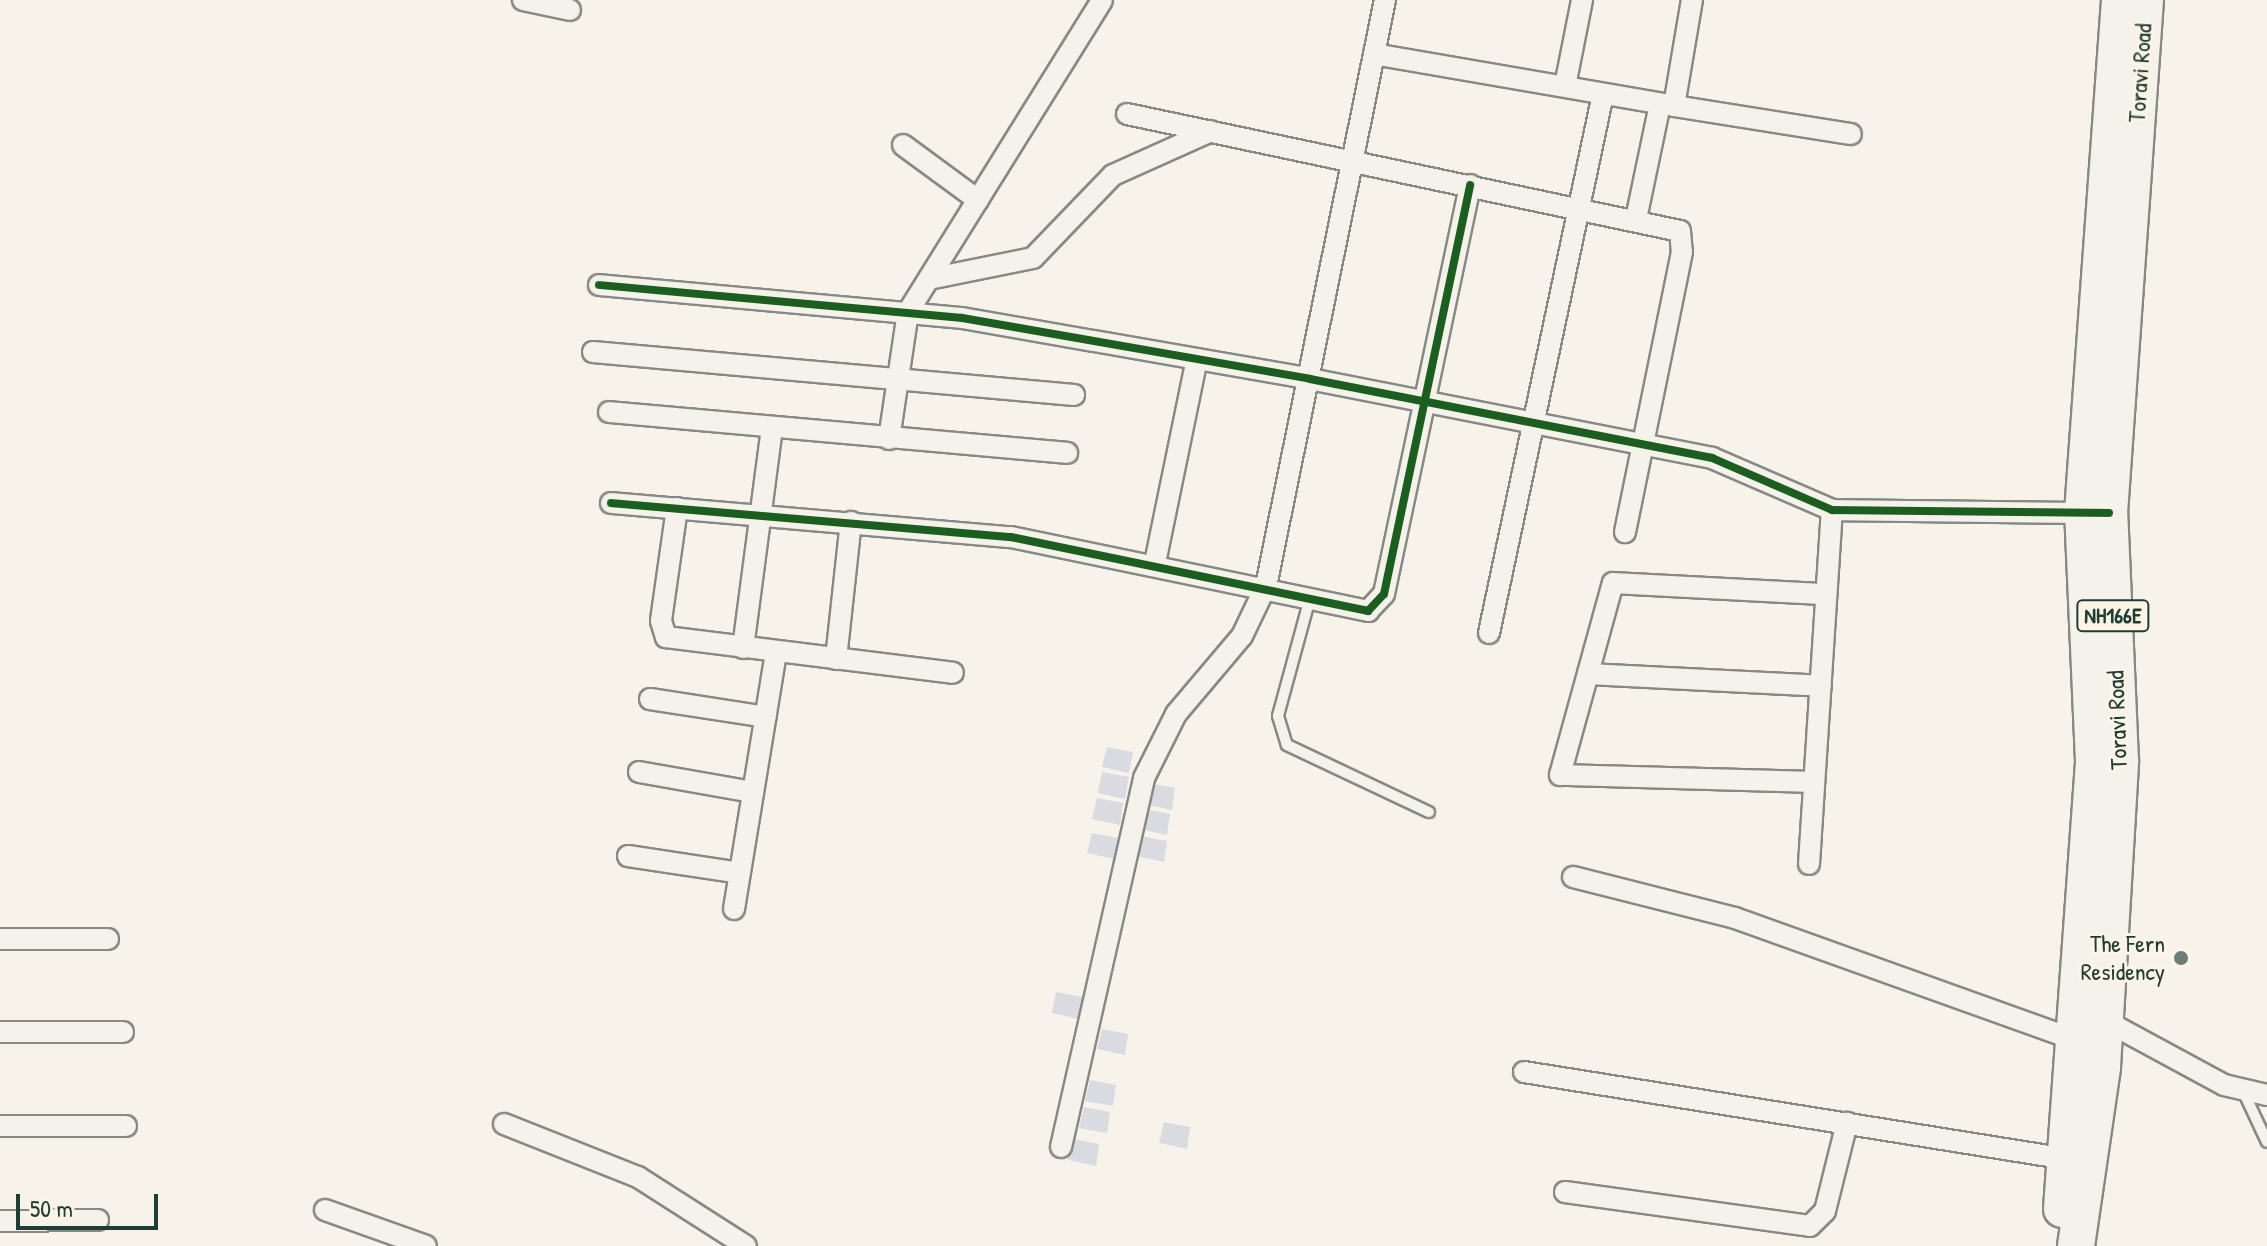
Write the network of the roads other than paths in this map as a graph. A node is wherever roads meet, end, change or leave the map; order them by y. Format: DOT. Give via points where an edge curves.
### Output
graph roads {
  1 [pos="523,0"];
  2 [pos="1102,0"];
  3 [pos="1385,0"];
  4 [pos="1582,0"];
  5 [pos="1692,0"];
  6 [pos="2120,0"];
  7 [pos="2145,0"];
  8 [pos="570,10"];
  9 [pos="1374,54"];
  10 [pos="1565,86"];
  11 [pos="1603,94"];
  12 [pos="1667,105"];
  13 [pos="1127,114"];
  14 [pos="1211,131"];
  15 [pos="1851,134"];
  16 [pos="903,145"];
  17 [pos="1354,161"];
  18 [pos="1470,185"];
  19 [pos="978,200"];
  20 [pos="1579,208"];
  21 [pos="1636,219"];
  22 [pos="929,279"];
  23 [pos="599,285"];
  24 [pos="908,312"];
  25 [pos="593,352"];
  26 [pos="1197,359"];
  27 [pos="1310,379"];
  28 [pos="898,380"];
  29 [pos="1074,395"];
  30 [pos="1424,401"];
  31 [pos="609,412"];
  32 [pos="1533,423"];
  33 [pos="772,428"];
  34 [pos="889,439"];
  35 [pos="1644,445"];
  36 [pos="1067,453"];
  37 [pos="611,503"];
  38 [pos="677,508"];
  39 [pos="1832,510"];
  40 [pos="2096,513"];
  41 [pos="761,515"];
  42 [pos="851,522"];
  43 [pos="1625,532"];
  44 [pos="1155,563"];
  45 [pos="1266,586"];
  46 [pos="1826,594"];
  47 [pos="1310,598"];
  48 [pos="1489,633"];
  49 [pos="743,648"];
  50 [pos="776,652"];
  51 [pos="836,659"];
  52 [pos="953,673"];
  53 [pos="1588,674"];
  54 [pos="1821,686"];
  55 [pos="650,699"];
  56 [pos="766,717"];
  57 [pos="639,772"];
  58 [pos="1814,782"];
  59 [pos="753,792"];
  60 [pos="1429,812"];
  61 [pos="628,856"];
  62 [pos="1809,864"];
  63 [pos="740,873"];
  64 [pos="1573,877"];
  65 [pos="734,909"];
  66 [pos="0,939"];
  67 [pos="108,939"];
  68 [pos="2091,1031"];
  69 [pos="0,1032"];
  70 [pos="123,1032"];
  71 [pos="1524,1072"];
  72 [pos="2244,1093"];
  73 [pos="2267,1095"];
  74 [pos="1847,1123"];
  75 [pos="504,1124"];
  76 [pos="0,1126"];
  77 [pos="126,1126"];
  78 [pos="2267,1142"];
  79 [pos="1061,1147"];
  80 [pos="2067,1159"];
  81 [pos="1565,1192"];
  82 [pos="325,1210"];
  83 [pos="98,1220"];
  84 [pos="0,1221"];
  85 [pos="2068,1238"];
  86 [pos="426,1246"];
  87 [pos="746,1246"];
  1 -- 8 [label="street"];
  2 -- 19 [label="street"];
  3 -- 9 [label="street"];
  4 -- 10 [label="street"];
  5 -- 12 [label="street"];
  6 -- 40 [label="highway, Toravi Road / NH166E"];
  7 -- 40 [label="highway, Toravi Road / NH166E"];
  9 -- 10 [label="street"];
  9 -- 17 [label="street"];
  10 -- 11 [label="street"];
  11 -- 12 [label="street"];
  11 -- 20 [label="street"];
  12 -- 15 [label="street"];
  12 -- 21 [label="street"];
  13 -- 14 [label="street"];
  14 -- 17 [label="street"];
  14 -- 22 [label="street" via="1113,175 1033,258"];
  16 -- 19 [label="street"];
  17 -- 18 [label="street"];
  17 -- 27 [label="street"];
  18 -- 20 [label="street"];
  18 -- 30 [label="street"];
  19 -- 22 [label="street"];
  20 -- 21 [label="street"];
  20 -- 32 [label="street"];
  21 -- 35 [label="street" via="1668,226 1683,239"];
  22 -- 24 [label="street"];
  23 -- 24 [label="street"];
  24 -- 26 [label="street"];
  24 -- 28 [label="street"];
  25 -- 28 [label="street"];
  26 -- 27 [label="street"];
  26 -- 44 [label="street"];
  27 -- 30 [label="street"];
  27 -- 45 [label="street"];
  28 -- 29 [label="street"];
  28 -- 34 [label="street"];
  30 -- 32 [label="street"];
  30 -- 47 [label="street" via="1378,605 1356,610"];
  31 -- 33 [label="street"];
  32 -- 35 [label="street"];
  32 -- 48 [label="street"];
  33 -- 34 [label="street"];
  33 -- 41 [label="street"];
  34 -- 36 [label="street"];
  35 -- 39 [label="street" via="1712,458"];
  35 -- 43 [label="street"];
  37 -- 38 [label="street"];
  38 -- 41 [label="street"];
  38 -- 49 [label="street" via="662,630 673,640"];
  39 -- 40 [label="street"];
  39 -- 46 [label="street"];
  40 -- 68 [label="highway, Toravi Road / NH166E" via="2120,761"];
  41 -- 42 [label="street"];
  41 -- 49 [label="street"];
  42 -- 44 [label="street" via="965,531"];
  42 -- 51 [label="street"];
  44 -- 45 [label="street"];
  45 -- 47 [label="street"];
  45 -- 79 [label="street" via="1242,636 1176,714 1144,778"];
  46 -- 53 [label="street" via="1613,583"];
  46 -- 54 [label="street"];
  47 -- 60 [label="lane" via="1278,716 1287,745"];
  49 -- 50 [label="street"];
  50 -- 51 [label="street"];
  50 -- 56 [label="street"];
  51 -- 52 [label="street"];
  53 -- 54 [label="street"];
  53 -- 58 [label="street" via="1560,775"];
  54 -- 58 [label="street"];
  55 -- 56 [label="street"];
  56 -- 59 [label="street"];
  57 -- 59 [label="street"];
  58 -- 62 [label="street"];
  59 -- 63 [label="street"];
  61 -- 63 [label="street"];
  63 -- 65 [label="street"];
  64 -- 68 [label="street" via="1735,918"];
  66 -- 67 [label="street"];
  68 -- 72 [label="street"];
  68 -- 80 [label="highway, Toravi Road / NH166E"];
  68 -- 85 [label="highway, Toravi Road / NH166E" via="2092,1163"];
  69 -- 70 [label="street"];
  71 -- 74 [label="street"];
  72 -- 73 [label="street"];
  72 -- 78 [label="lane"];
  74 -- 80 [label="street"];
  74 -- 81 [label="street" via="1825,1211 1810,1226"];
  75 -- 87 [label="street" via="638,1177"];
  76 -- 77 [label="street"];
  80 -- 85 [label="highway, Toravi Road / NH166E"];
  82 -- 86 [label="street"];
  83 -- 84 [label="street"];
}
